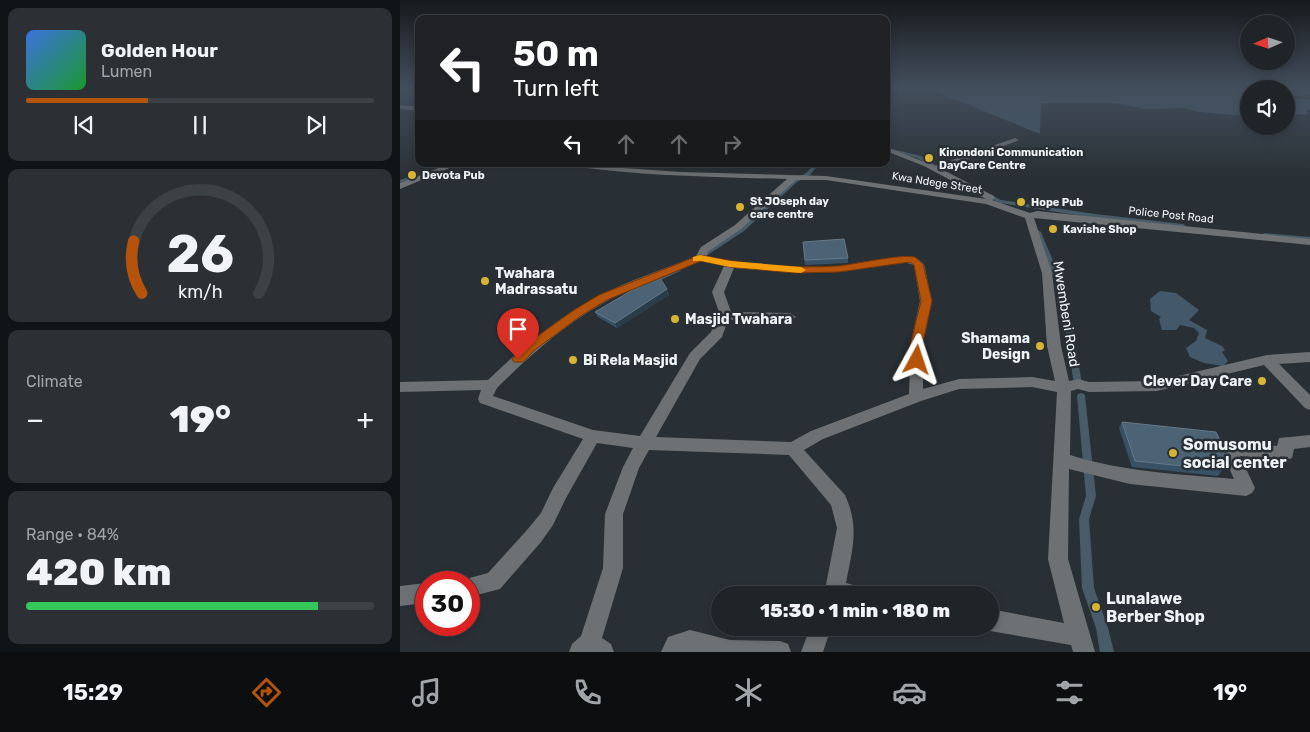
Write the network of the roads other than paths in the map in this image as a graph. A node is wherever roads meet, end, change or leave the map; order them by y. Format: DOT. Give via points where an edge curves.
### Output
graph roads {
  1 [pos="1015,140"];
  2 [pos="890,151"];
  3 [pos="448,167"];
  4 [pos="593,167"];
  5 [pos="934,169"];
  6 [pos="793,178"];
  7 [pos="400,186"];
  8 [pos="1029,216"];
  9 [pos="1310,242"];
  10 [pos="700,258"];
  11 [pos="730,264"];
  12 [pos="724,316"];
  13 [pos="790,317"];
  14 [pos="1310,358"];
  15 [pos="1267,360"];
  16 [pos="491,385"];
  17 [pos="400,387"];
  18 [pos="1064,388"];
  19 [pos="916,396"];
  20 [pos="1310,404"];
  21 [pos="592,436"];
  22 [pos="1310,441"];
  23 [pos="644,443"];
  24 [pos="793,449"];
  25 [pos="1062,460"];
  26 [pos="480,585"];
  27 [pos="836,586"];
  28 [pos="415,594"];
  29 [pos="400,596"];
  30 [pos="999,622"];
  31 [pos="818,636"];
  32 [pos="1081,644"];
  33 [pos="591,649"];
  34 [pos="672,652"];
  35 [pos="780,652"];
  36 [pos="812,652"];
  1 -- 5 [label="street"];
  2 -- 5 [label="street"];
  3 -- 7 [label="street"];
  4 -- 6 [label="street, Kwa Ndege Street"];
  5 -- 8 [label="street"];
  6 -- 8 [label="street, Kwa Ndege Street" via="826,178 988,202"];
  6 -- 10 [label="street" via="738,227 705,249"];
  8 -- 9 [label="street, Police Post Road" via="1037,214"];
  8 -- 18 [label="street, Mwembeni Road" via="1047,273 1054,346"];
  10 -- 11 [label="street"];
  10 -- 16 [label="street" via="603,298 578,313 532,346"];
  11 -- 12 [label="street" via="718,292"];
  11 -- 19 [label="street" via="795,270 839,269 911,259 918,264 926,301 917,342"];
  12 -- 13 [label="street"];
  12 -- 23 [label="street" via="717,334 695,356"];
  14 -- 15 [label="street"];
  15 -- 18 [label="street" via="1157,386 1089,387 1078,384"];
  15 -- 20 [label="street"];
  16 -- 17 [label="street"];
  16 -- 21 [label="street" via="485,399"];
  18 -- 19 [label="street" via="1032,382 959,384"];
  18 -- 25 [label="street, Mwembeni Road"];
  19 -- 24 [label="street" via="817,435"];
  21 -- 23 [label="street"];
  21 -- 26 [label="street" via="558,493 547,519 493,582"];
  22 -- 25 [label="street" via="1285,443 1286,453 1235,449 1232,454 1246,488 1130,476 1088,469"];
  23 -- 24 [label="street"];
  23 -- 33 [label="street" via="614,514 613,568"];
  24 -- 27 [label="street" via="839,501 846,528"];
  25 -- 32 [label="street, Mwembeni Road" via="1058,559"];
  28 -- 29 [label="street"];
  30 -- 32 [label="street"];
  31 -- 36 [label="street"];
  34 -- 35 [label="street" via="676,645 690,641 730,651"];
}
